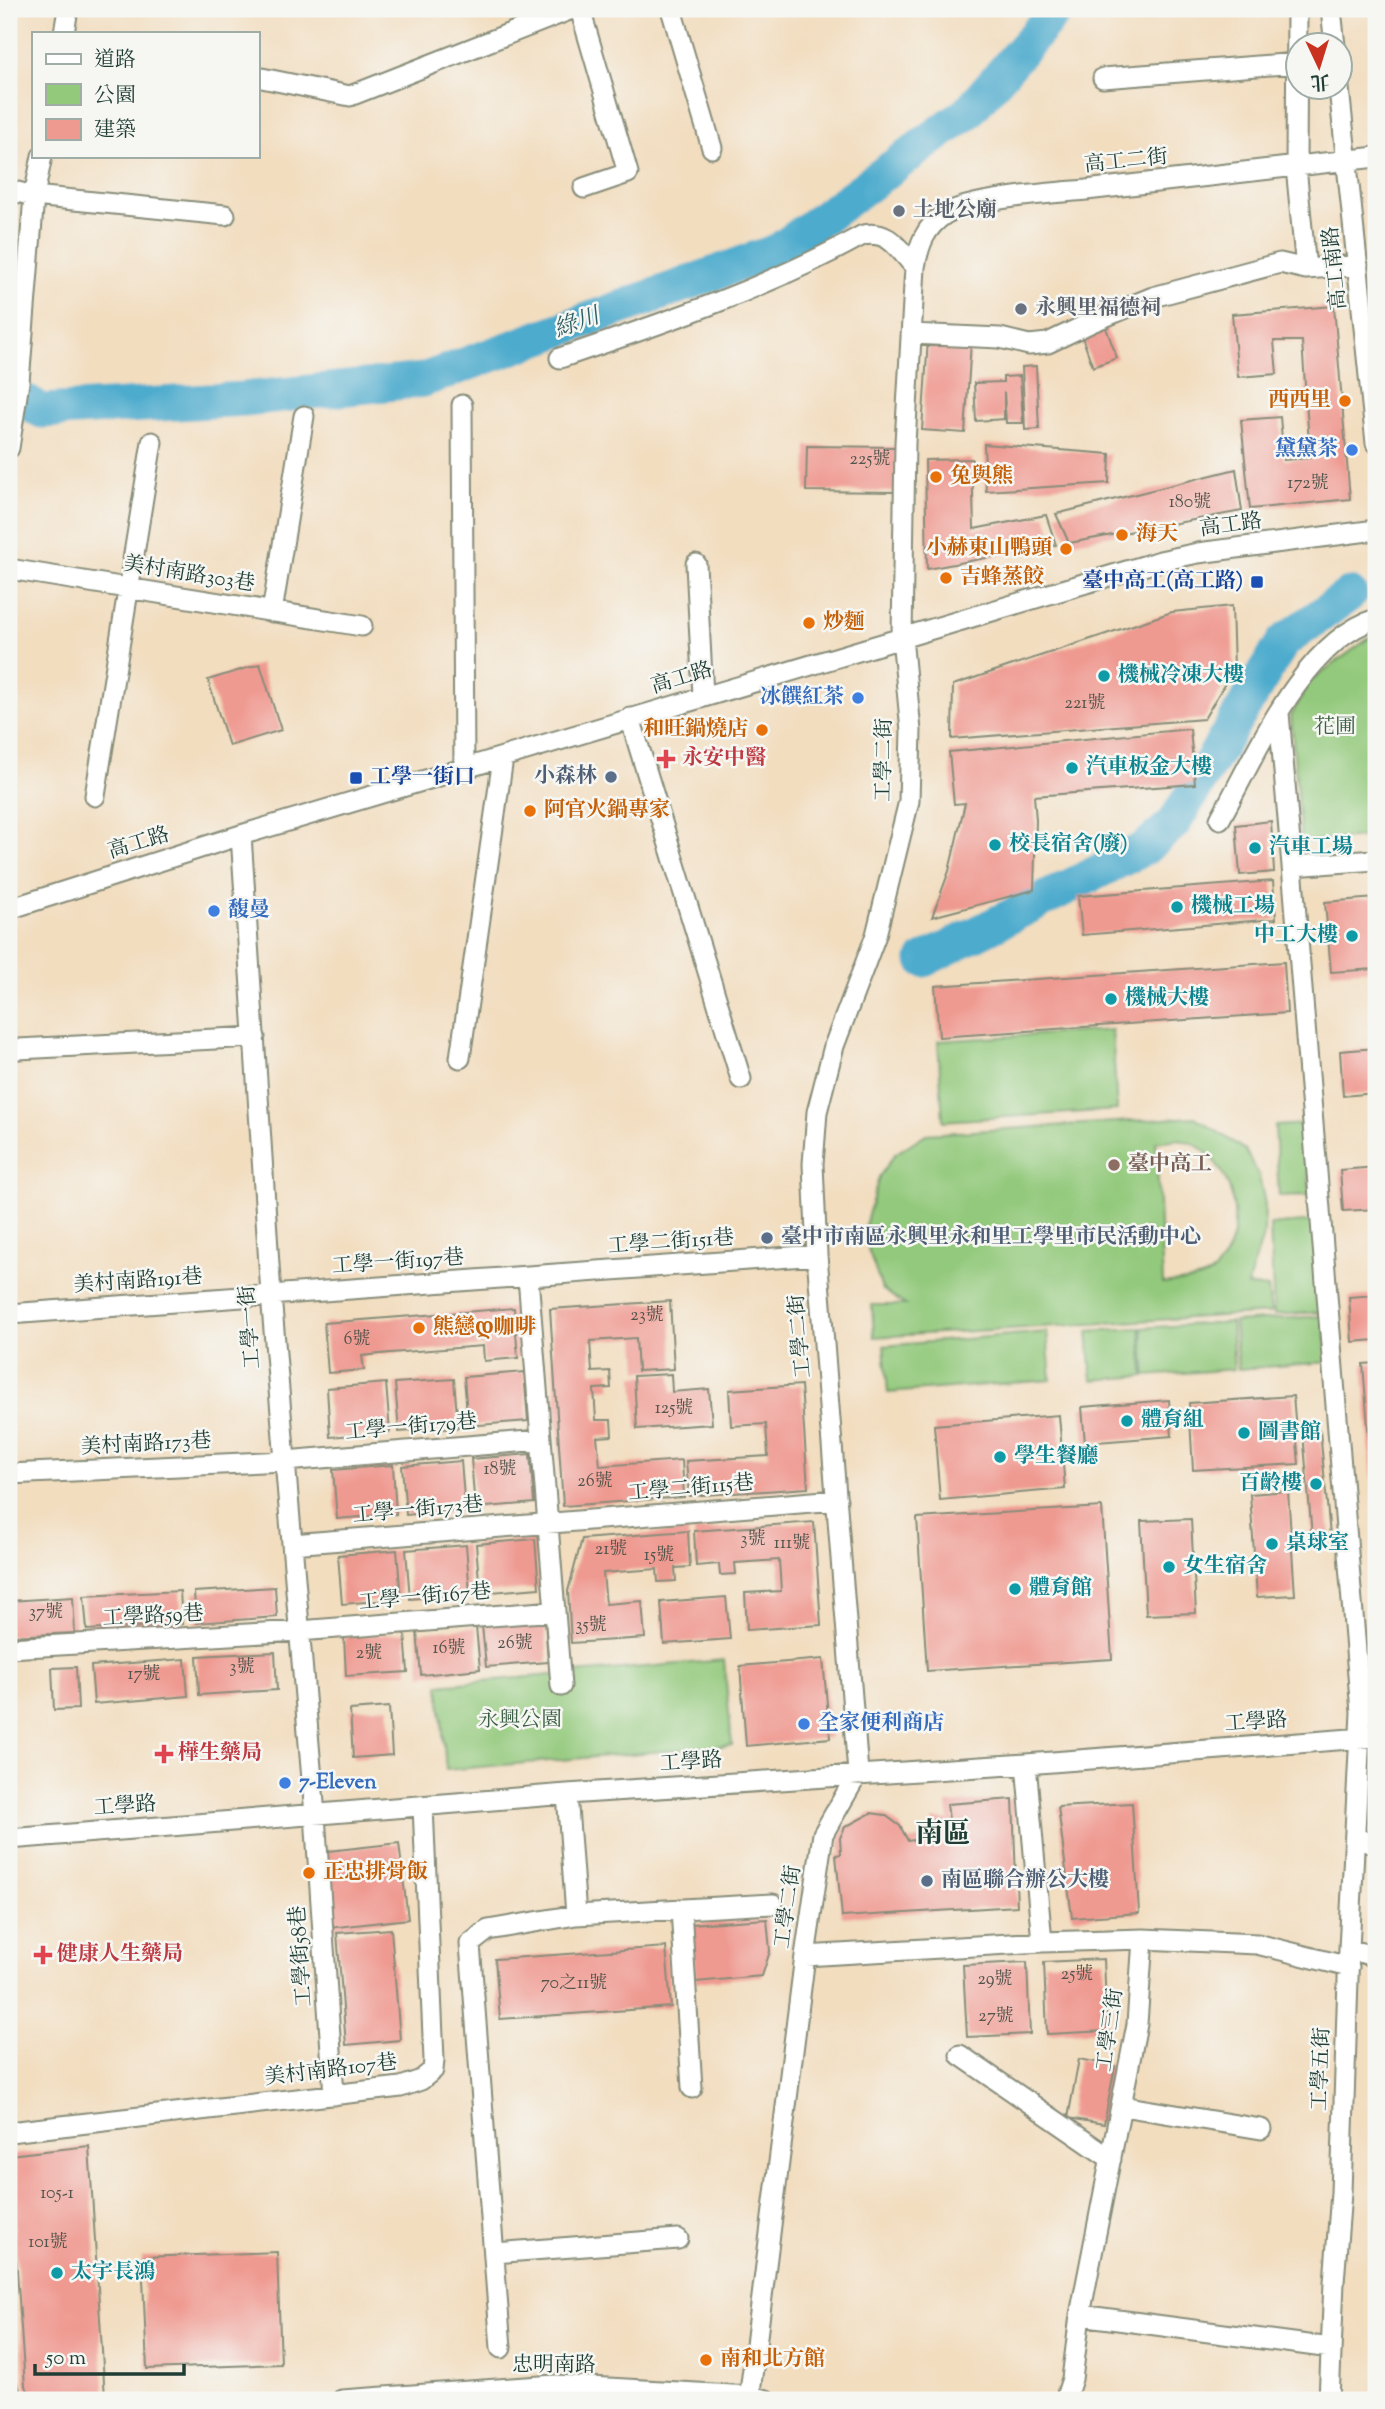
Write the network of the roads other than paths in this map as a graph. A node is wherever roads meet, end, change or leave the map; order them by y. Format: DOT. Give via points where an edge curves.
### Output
graph roads {
  1 [pos="68,9"];
  2 [pos="572,9"];
  3 [pos="580,9"];
  4 [pos="671,9"];
  5 [pos="1297,9"];
  6 [pos="1331,9"];
  7 [pos="64,32"];
  8 [pos="1297,32"];
  9 [pos="1333,32"];
  10 [pos="1284,64"];
  11 [pos="259,77"];
  12 [pos="1103,78"];
  13 [pos="1297,102"];
  14 [pos="1340,102"];
  15 [pos="712,148"];
  16 [pos="1376,157"];
  17 [pos="42,158"];
  18 [pos="1346,160"];
  19 [pos="1296,167"];
  20 [pos="584,188"];
  21 [pos="9,191"];
  22 [pos="34,196"];
  23 [pos="225,215"];
  24 [pos="1358,265"];
  25 [pos="915,267"];
  26 [pos="1306,269"];
  27 [pos="911,334"];
  28 [pos="1372,348"];
  29 [pos="560,358"];
  30 [pos="462,405"];
  31 [pos="12,408"];
  32 [pos="304,416"];
  33 [pos="10,439"];
  34 [pos="152,442"];
  35 [pos="1376,443"];
  36 [pos="1376,530"];
  37 [pos="696,564"];
  38 [pos="9,569"];
  39 [pos="129,589"];
  40 [pos="272,611"];
  41 [pos="1376,619"];
  42 [pos="362,626"];
  43 [pos="902,637"];
  44 [pos="703,696"];
  45 [pos="1279,712"];
  46 [pos="630,718"];
  47 [pos="503,758"];
  48 [pos="464,770"];
  49 [pos="95,796"];
  50 [pos="1220,819"];
  51 [pos="242,835"];
  52 [pos="1376,860"];
  53 [pos="1292,866"];
  54 [pos="9,909"];
  55 [pos="255,1037"];
  56 [pos="18,1049"];
  57 [pos="460,1058"];
  58 [pos="741,1079"];
  59 [pos="817,1255"];
  60 [pos="528,1277"];
  61 [pos="271,1295"];
  62 [pos="9,1314"];
  63 [pos="541,1440"];
  64 [pos="285,1461"];
  65 [pos="9,1474"];
  66 [pos="837,1500"];
  67 [pos="548,1524"];
  68 [pos="292,1544"];
  69 [pos="555,1611"];
  70 [pos="299,1631"];
  71 [pos="9,1648"];
  72 [pos="561,1686"];
  73 [pos="1368,1738"];
  74 [pos="1026,1764"];
  75 [pos="859,1773"];
  76 [pos="567,1794"];
  77 [pos="423,1806"];
  78 [pos="314,1815"];
  79 [pos="1356,1838"];
  80 [pos="9,1839"];
  81 [pos="1376,1845"];
  82 [pos="773,1904"];
  83 [pos="681,1909"];
  84 [pos="576,1915"];
  85 [pos="1143,1939"];
  86 [pos="1042,1942"];
  87 [pos="804,1956"];
  88 [pos="1376,1957"];
  89 [pos="1349,1958"];
  90 [pos="960,2055"];
  91 [pos="692,2088"];
  92 [pos="334,2095"];
  93 [pos="1122,2106"];
  94 [pos="1261,2129"];
  95 [pos="9,2132"];
  96 [pos="1111,2159"];
  97 [pos="678,2239"];
  98 [pos="494,2253"];
  99 [pos="1080,2315"];
  100 [pos="501,2348"];
  101 [pos="1331,2348"];
  102 [pos="9,2390"];
  103 [pos="755,2399"];
  104 [pos="9,2400"];
  105 [pos="342,2400"];
  106 [pos="1065,2400"];
  107 [pos="1329,2400"];
  1 -- 7 [label="street"];
  2 -- 11 [label="street" via="350,96"];
  3 -- 20 [label="street" via="628,173"];
  4 -- 15 [label="street"];
  5 -- 8 [label="street"];
  6 -- 9 [label="street"];
  10 -- 12 [label="street"];
  13 -- 19 [label="street"];
  14 -- 18 [label="street, 高工南路"];
  16 -- 18 [label="street, 高工二街"];
  17 -- 22 [label="street"];
  18 -- 19 [label="street, 高工二街"];
  18 -- 24 [label="street, 高工南路"];
  19 -- 25 [label="street, 高工二街" via="973,205 947,213 932,224 920,244"];
  19 -- 26 [label="street"];
  21 -- 22 [label="street"];
  22 -- 23 [label="street"];
  22 -- 31 [label="street" via="20,372"];
  24 -- 26 [label="street"];
  24 -- 28 [label="street, 高工南路"];
  25 -- 27 [label="street, 工學二街"];
  25 -- 29 [label="street" via="887,236 863,235 784,276 703,309"];
  26 -- 27 [label="street" via="1280,263 1153,297 1048,343"];
  27 -- 43 [label="street, 工學二街"];
  28 -- 35 [label="street, 高工南路"];
  30 -- 48 [label="street"];
  31 -- 33 [label="street"];
  32 -- 40 [label="street"];
  34 -- 39 [label="street"];
  36 -- 43 [label="street, 高工路" via="1160,561"];
  37 -- 44 [label="street"];
  38 -- 39 [label="street, 美村南路303巷"];
  39 -- 40 [label="street, 美村南路303巷"];
  39 -- 49 [label="street"];
  40 -- 42 [label="street, 美村南路303巷"];
  41 -- 45 [label="street" via="1335,640 1304,672"];
  43 -- 44 [label="street, 高工路"];
  43 -- 59 [label="street, 工學二街" via="911,731 909,801 876,935 834,1046 817,1112 813,1164"];
  44 -- 46 [label="street, 高工路"];
  45 -- 50 [label="street"];
  45 -- 53 [label="street, 工學五街"];
  46 -- 47 [label="street, 高工路"];
  46 -- 58 [label="street"];
  47 -- 48 [label="street, 高工路"];
  47 -- 57 [label="street"];
  48 -- 51 [label="street, 高工路"];
  51 -- 54 [label="street, 高工路"];
  51 -- 55 [label="street, 工學一街"];
  52 -- 53 [label="street"];
  53 -- 73 [label="street, 工學五街" via="1361,1712"];
  55 -- 56 [label="street"];
  55 -- 61 [label="street, 工學一街"];
  59 -- 60 [label="street, 工學二街151巷"];
  59 -- 66 [label="street, 工學二街"];
  60 -- 61 [label="street, 工學一街197巷"];
  60 -- 63 [label="street"];
  61 -- 62 [label="street, 美村南路191巷"];
  61 -- 64 [label="street, 工學一街"];
  63 -- 64 [label="street, 工學一街179巷"];
  63 -- 67 [label="street"];
  64 -- 65 [label="street, 美村南路173巷"];
  64 -- 68 [label="street, 工學一街"];
  66 -- 67 [label="street, 工學二街115巷"];
  66 -- 75 [label="street, 工學二街"];
  67 -- 68 [label="street, 工學一街173巷"];
  67 -- 69 [label="street"];
  68 -- 70 [label="street, 工學一街"];
  69 -- 70 [label="street, 工學一街167巷"];
  69 -- 72 [label="street"];
  70 -- 71 [label="street, 工學路59巷"];
  70 -- 78 [label="street, 工學一街"];
  73 -- 74 [label="street, 工學路"];
  73 -- 79 [label="street, 工學五街"];
  74 -- 75 [label="street, 工學路"];
  74 -- 86 [label="street"];
  75 -- 76 [label="street, 工學路"];
  75 -- 87 [label="street, 工學二街" via="823,1834"];
  76 -- 77 [label="street, 工學路"];
  76 -- 84 [label="street"];
  77 -- 78 [label="street, 工學路"];
  77 -- 92 [label="street, 美村南路107巷" via="433,2070 401,2087"];
  78 -- 80 [label="street, 工學路"];
  78 -- 92 [label="street, 工學街58巷"];
  79 -- 81 [label="street"];
  79 -- 89 [label="street, 工學五街"];
  82 -- 83 [label="street"];
  83 -- 84 [label="street"];
  83 -- 91 [label="street"];
  84 -- 98 [label="street" via="488,1930 470,1944"];
  85 -- 86 [label="street"];
  85 -- 89 [label="street" via="1256,1944"];
  85 -- 93 [label="street, 工學三街" via="1138,2024"];
  86 -- 87 [label="street"];
  87 -- 103 [label="street, 工學二街"];
  88 -- 89 [label="street"];
  89 -- 101 [label="street, 工學五街"];
  90 -- 96 [label="street"];
  92 -- 95 [label="street, 美村南路107巷"];
  93 -- 94 [label="street"];
  93 -- 96 [label="street, 工學三街"];
  96 -- 99 [label="street, 工學三街"];
  97 -- 98 [label="street"];
  98 -- 100 [label="street"];
  99 -- 101 [label="street"];
  99 -- 106 [label="street, 工學三街"];
  101 -- 107 [label="street, 工學五街"];
  102 -- 104 [label="street"];
  103 -- 105 [label="street, 忠明南路" via="555,2385"];
}
